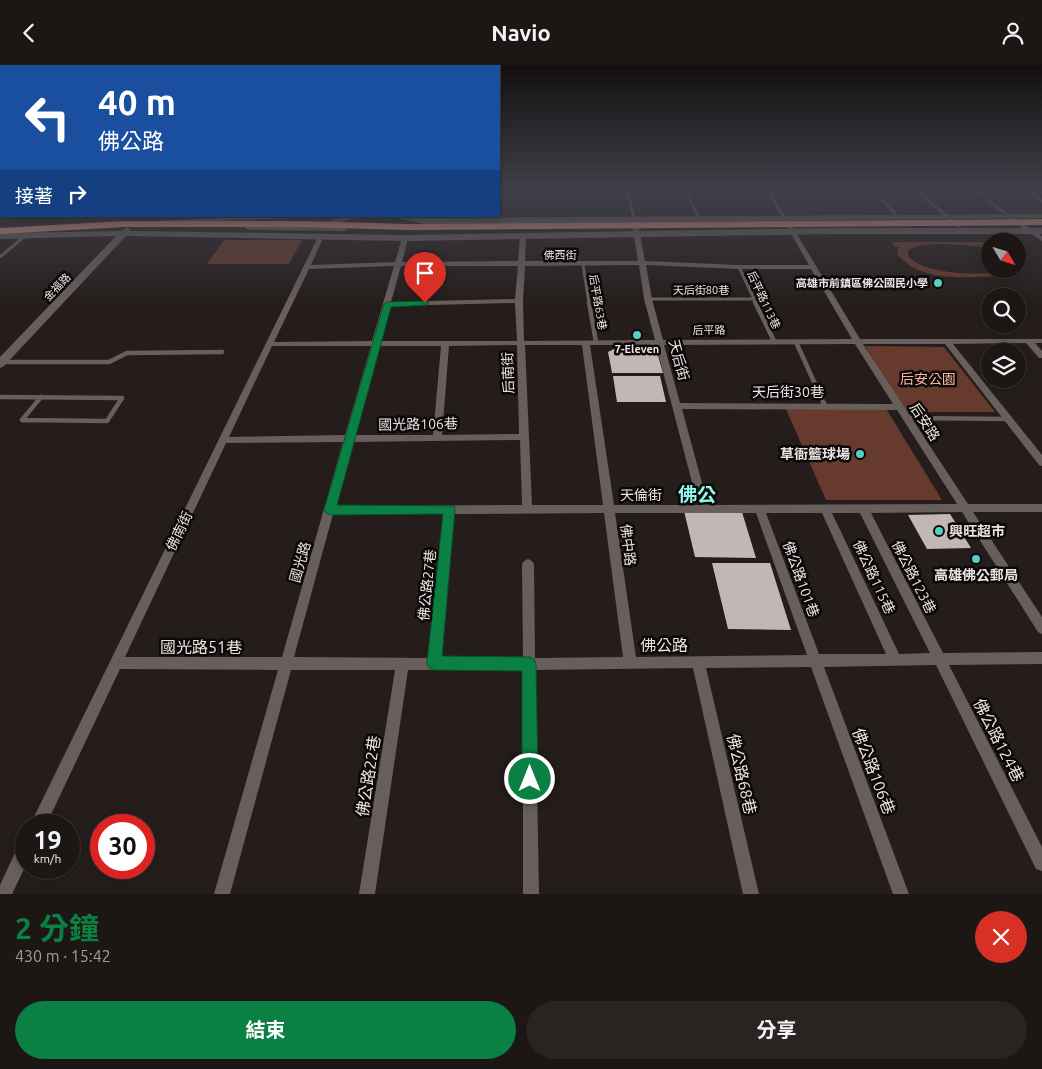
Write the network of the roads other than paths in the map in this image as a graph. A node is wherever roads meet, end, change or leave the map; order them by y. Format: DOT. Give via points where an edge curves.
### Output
graph roads {
  1 [pos="0,228"];
  2 [pos="139,228"];
  3 [pos="168,228"];
  4 [pos="306,228"];
  5 [pos="329,228"];
  6 [pos="353,228"];
  7 [pos="588,228"];
  8 [pos="617,228"];
  9 [pos="636,228"];
  10 [pos="702,228"];
  11 [pos="723,228"];
  12 [pos="769,228"];
  13 [pos="858,228"];
  14 [pos="990,228"];
  15 [pos="376,229"];
  16 [pos="127,230"];
  17 [pos="792,230"];
  18 [pos="1034,230"];
  19 [pos="146,233"];
  20 [pos="408,234"];
  21 [pos="26,235"];
  22 [pos="0,236"];
  23 [pos="523,236"];
  24 [pos="320,238"];
  25 [pos="1042,239"];
  26 [pos="0,257"];
  27 [pos="642,263"];
  28 [pos="397,264"];
  29 [pos="523,264"];
  30 [pos="583,265"];
  31 [pos="306,267"];
  32 [pos="739,267"];
  33 [pos="814,267"];
  34 [pos="648,299"];
  35 [pos="754,299"];
  36 [pos="519,301"];
  37 [pos="388,304"];
  38 [pos="774,341"];
  39 [pos="857,341"];
  40 [pos="947,341"];
  41 [pos="1028,341"];
  42 [pos="1042,341"];
  43 [pos="660,342"];
  44 [pos="796,342"];
  45 [pos="376,343"];
  46 [pos="445,343"];
  47 [pos="520,343"];
  48 [pos="591,343"];
  49 [pos="268,344"];
  50 [pos="222,352"];
  51 [pos="1042,356"];
  52 [pos="1,363"];
  53 [pos="0,397"];
  54 [pos="41,397"];
  55 [pos="825,405"];
  56 [pos="677,406"];
  57 [pos="899,407"];
  58 [pos="906,418"];
  59 [pos="1008,419"];
  60 [pos="524,437"];
  61 [pos="436,438"];
  62 [pos="350,439"];
  63 [pos="222,440"];
  64 [pos="1042,462"];
  65 [pos="1042,507"];
  66 [pos="759,508"];
  67 [pos="825,508"];
  68 [pos="862,508"];
  69 [pos="964,508"];
  70 [pos="450,509"];
  71 [pos="528,509"];
  72 [pos="610,509"];
  73 [pos="704,509"];
  74 [pos="330,510"];
  75 [pos="528,563"];
  76 [pos="1042,628"];
  77 [pos="1042,658"];
  78 [pos="895,659"];
  79 [pos="938,659"];
  80 [pos="814,660"];
  81 [pos="630,661"];
  82 [pos="698,661"];
  83 [pos="116,663"];
  84 [pos="403,663"];
  85 [pos="434,663"];
  86 [pos="287,664"];
  87 [pos="529,664"];
  88 [pos="43,814"];
  89 [pos="1042,863"];
  90 [pos="15,872"];
  91 [pos="4,894"];
  92 [pos="222,894"];
  93 [pos="367,894"];
  94 [pos="531,894"];
  95 [pos="751,894"];
  96 [pos="901,894"];
  1 -- 16 [label="street"];
  2 -- 16 [label="lane"];
  3 -- 16 [label="street"];
  4 -- 19 [label="street" via="286,231"];
  5 -- 6 [label="street"];
  7 -- 20 [label="street"];
  8 -- 23 [label="street"];
  9 -- 27 [label="street, 天后街"];
  10 -- 17 [label="street"];
  11 -- 17 [label="street"];
  12 -- 15 [label="highway" via="422,234"];
  13 -- 17 [label="street"];
  14 -- 18 [label="street"];
  15 -- 20 [label="street"];
  16 -- 19 [label="street"];
  16 -- 21 [label="street"];
  16 -- 52 [label="street, 金福路"];
  17 -- 18 [label="street"];
  17 -- 33 [label="street, 后安路"];
  18 -- 25 [label="street"];
  19 -- 24 [label="street"];
  20 -- 23 [label="street"];
  20 -- 24 [label="street"];
  20 -- 28 [label="street, 國光路"];
  21 -- 22 [label="street"];
  21 -- 26 [label="lane"];
  23 -- 29 [label="street, 后南街"];
  24 -- 31 [label="street, 佛南街"];
  27 -- 30 [label="street, 佛西街"];
  27 -- 32 [label="street, 佛西街"];
  27 -- 34 [label="street, 天后街"];
  28 -- 29 [label="street, 佛西街"];
  28 -- 31 [label="street, 佛西街"];
  28 -- 37 [label="street, 國光路"];
  29 -- 30 [label="street, 佛西街"];
  29 -- 36 [label="street, 后南街"];
  30 -- 48 [label="lane, 后平路63巷"];
  31 -- 49 [label="street, 佛南街"];
  32 -- 33 [label="street, 佛西街"];
  32 -- 35 [label="lane, 后平路113巷"];
  33 -- 39 [label="street, 后安路"];
  34 -- 35 [label="lane, 天后街80巷"];
  34 -- 43 [label="street, 天后街"];
  35 -- 38 [label="lane, 后平路113巷"];
  36 -- 37 [label="street"];
  36 -- 47 [label="street, 后南街"];
  37 -- 45 [label="street, 國光路"];
  38 -- 43 [label="street, 后平路"];
  38 -- 44 [label="street, 后平路"];
  39 -- 40 [label="street, 后平路"];
  39 -- 44 [label="street, 后平路"];
  39 -- 57 [label="street, 后安路"];
  40 -- 41 [label="street, 后平路"];
  40 -- 59 [label="street"];
  41 -- 42 [label="street, 后平路"];
  41 -- 51 [label="street"];
  43 -- 48 [label="street, 后平路"];
  43 -- 56 [label="street, 天后街"];
  44 -- 55 [label="lane"];
  45 -- 46 [label="street, 后平路"];
  45 -- 49 [label="street, 后平路"];
  45 -- 62 [label="street, 國光路"];
  46 -- 47 [label="street, 后平路"];
  46 -- 61 [label="street"];
  47 -- 48 [label="street, 后平路"];
  47 -- 60 [label="street, 后南街"];
  48 -- 72 [label="street, 佛中路"];
  49 -- 63 [label="street, 佛南街"];
  50 -- 52 [label="lane" via="127,353 108,362"];
  53 -- 54 [label="lane"];
  54 -- 54 [label="lane" via="22,421 107,421 122,398"];
  55 -- 56 [label="street, 天后街30巷"];
  55 -- 57 [label="street, 天后街30巷"];
  56 -- 73 [label="street, 天后街"];
  57 -- 58 [label="street, 后安路"];
  58 -- 59 [label="lane"];
  58 -- 69 [label="street, 后安路"];
  59 -- 64 [label="street"];
  60 -- 61 [label="street, 國光路106巷"];
  60 -- 71 [label="street, 后南街"];
  61 -- 62 [label="street, 國光路106巷"];
  62 -- 63 [label="street, 國光路106巷"];
  62 -- 74 [label="street, 國光路"];
  63 -- 83 [label="street, 佛南街"];
  65 -- 69 [label="street, 天倫街"];
  66 -- 67 [label="street, 天倫街"];
  66 -- 73 [label="street, 天倫街"];
  66 -- 80 [label="street, 佛公路101巷"];
  67 -- 68 [label="street, 天倫街"];
  67 -- 78 [label="street, 佛公路115巷"];
  68 -- 69 [label="street, 天倫街"];
  68 -- 79 [label="street, 佛公路123巷"];
  69 -- 76 [label="street, 后安路"];
  70 -- 71 [label="street, 天倫街"];
  70 -- 74 [label="street, 天倫街"];
  70 -- 85 [label="street, 佛公路27巷"];
  71 -- 72 [label="street, 天倫街"];
  72 -- 73 [label="street, 天倫街"];
  72 -- 81 [label="street, 佛中路"];
  74 -- 86 [label="street, 國光路"];
  75 -- 87 [label="street"];
  77 -- 79 [label="street, 佛公路"];
  78 -- 79 [label="street, 佛公路"];
  78 -- 80 [label="street, 佛公路"];
  79 -- 89 [label="street, 佛公路124巷"];
  80 -- 82 [label="street, 佛公路"];
  80 -- 96 [label="street, 佛公路106巷"];
  81 -- 82 [label="street, 佛公路"];
  81 -- 87 [label="street, 佛公路"];
  82 -- 95 [label="street, 佛公路68巷"];
  83 -- 86 [label="street, 國光路51巷"];
  83 -- 88 [label="street, 佛南街"];
  84 -- 85 [label="street, 佛公路"];
  84 -- 86 [label="street, 佛公路"];
  84 -- 93 [label="street, 佛公路22巷"];
  85 -- 87 [label="street, 佛公路"];
  86 -- 92 [label="street, 國光路"];
  87 -- 94 [label="street"];
  90 -- 91 [label="street"];
}
